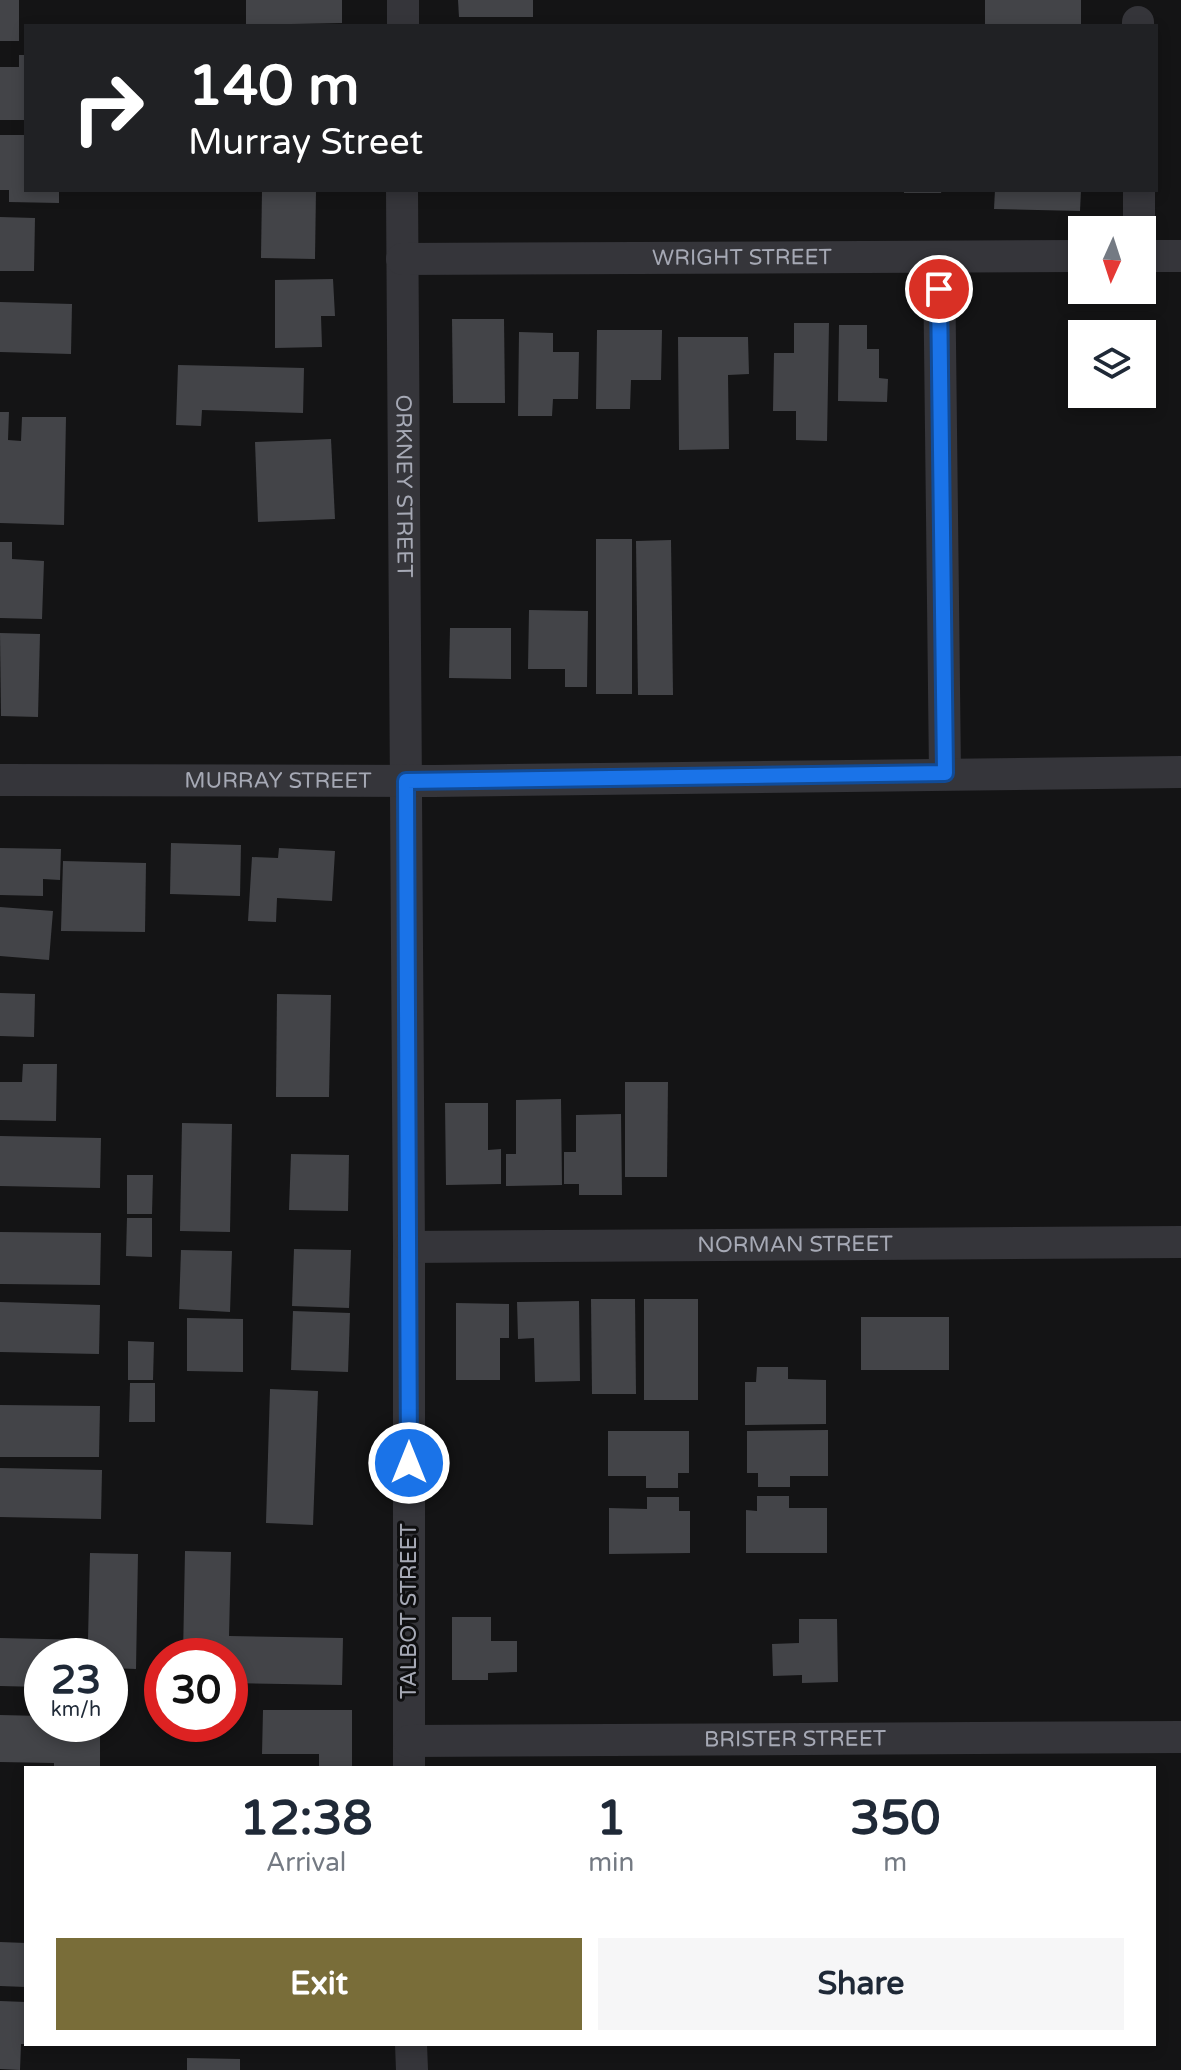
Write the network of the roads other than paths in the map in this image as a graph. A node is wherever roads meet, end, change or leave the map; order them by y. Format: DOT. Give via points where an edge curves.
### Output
graph roads {
  1 [pos="403,0"];
  2 [pos="403,24"];
  3 [pos="402,192"];
  4 [pos="1139,192"];
  5 [pos="1139,216"];
  6 [pos="1068,256"];
  7 [pos="1156,256"];
  8 [pos="1181,256"];
  9 [pos="939,258"];
  10 [pos="402,259"];
  11 [pos="1181,772"];
  12 [pos="945,773"];
  13 [pos="0,780"];
  14 [pos="406,781"];
  15 [pos="1181,1242"];
  16 [pos="409,1247"];
  17 [pos="1181,1737"];
  18 [pos="409,1754"];
  19 [pos="411,2046"];
  20 [pos="412,2070"];
  1 -- 2 [label="street"];
  3 -- 10 [label="street, ORKNEY STREET"];
  4 -- 5 [label="street"];
  6 -- 9 [label="street, WRIGHT STREET"];
  7 -- 8 [label="street"];
  9 -- 10 [label="street, WRIGHT STREET"];
  9 -- 12 [label="street"];
  10 -- 14 [label="street, ORKNEY STREET"];
  11 -- 12 [label="street, MURRAY STREET"];
  12 -- 14 [label="street, MURRAY STREET"];
  13 -- 14 [label="street, MURRAY STREET"];
  14 -- 16 [label="street, TALBOT STREET"];
  15 -- 16 [label="street, NORMAN STREET"];
  16 -- 18 [label="street, TALBOT STREET"];
  17 -- 18 [label="street, BRISTER STREET"];
  19 -- 20 [label="street"];
}
